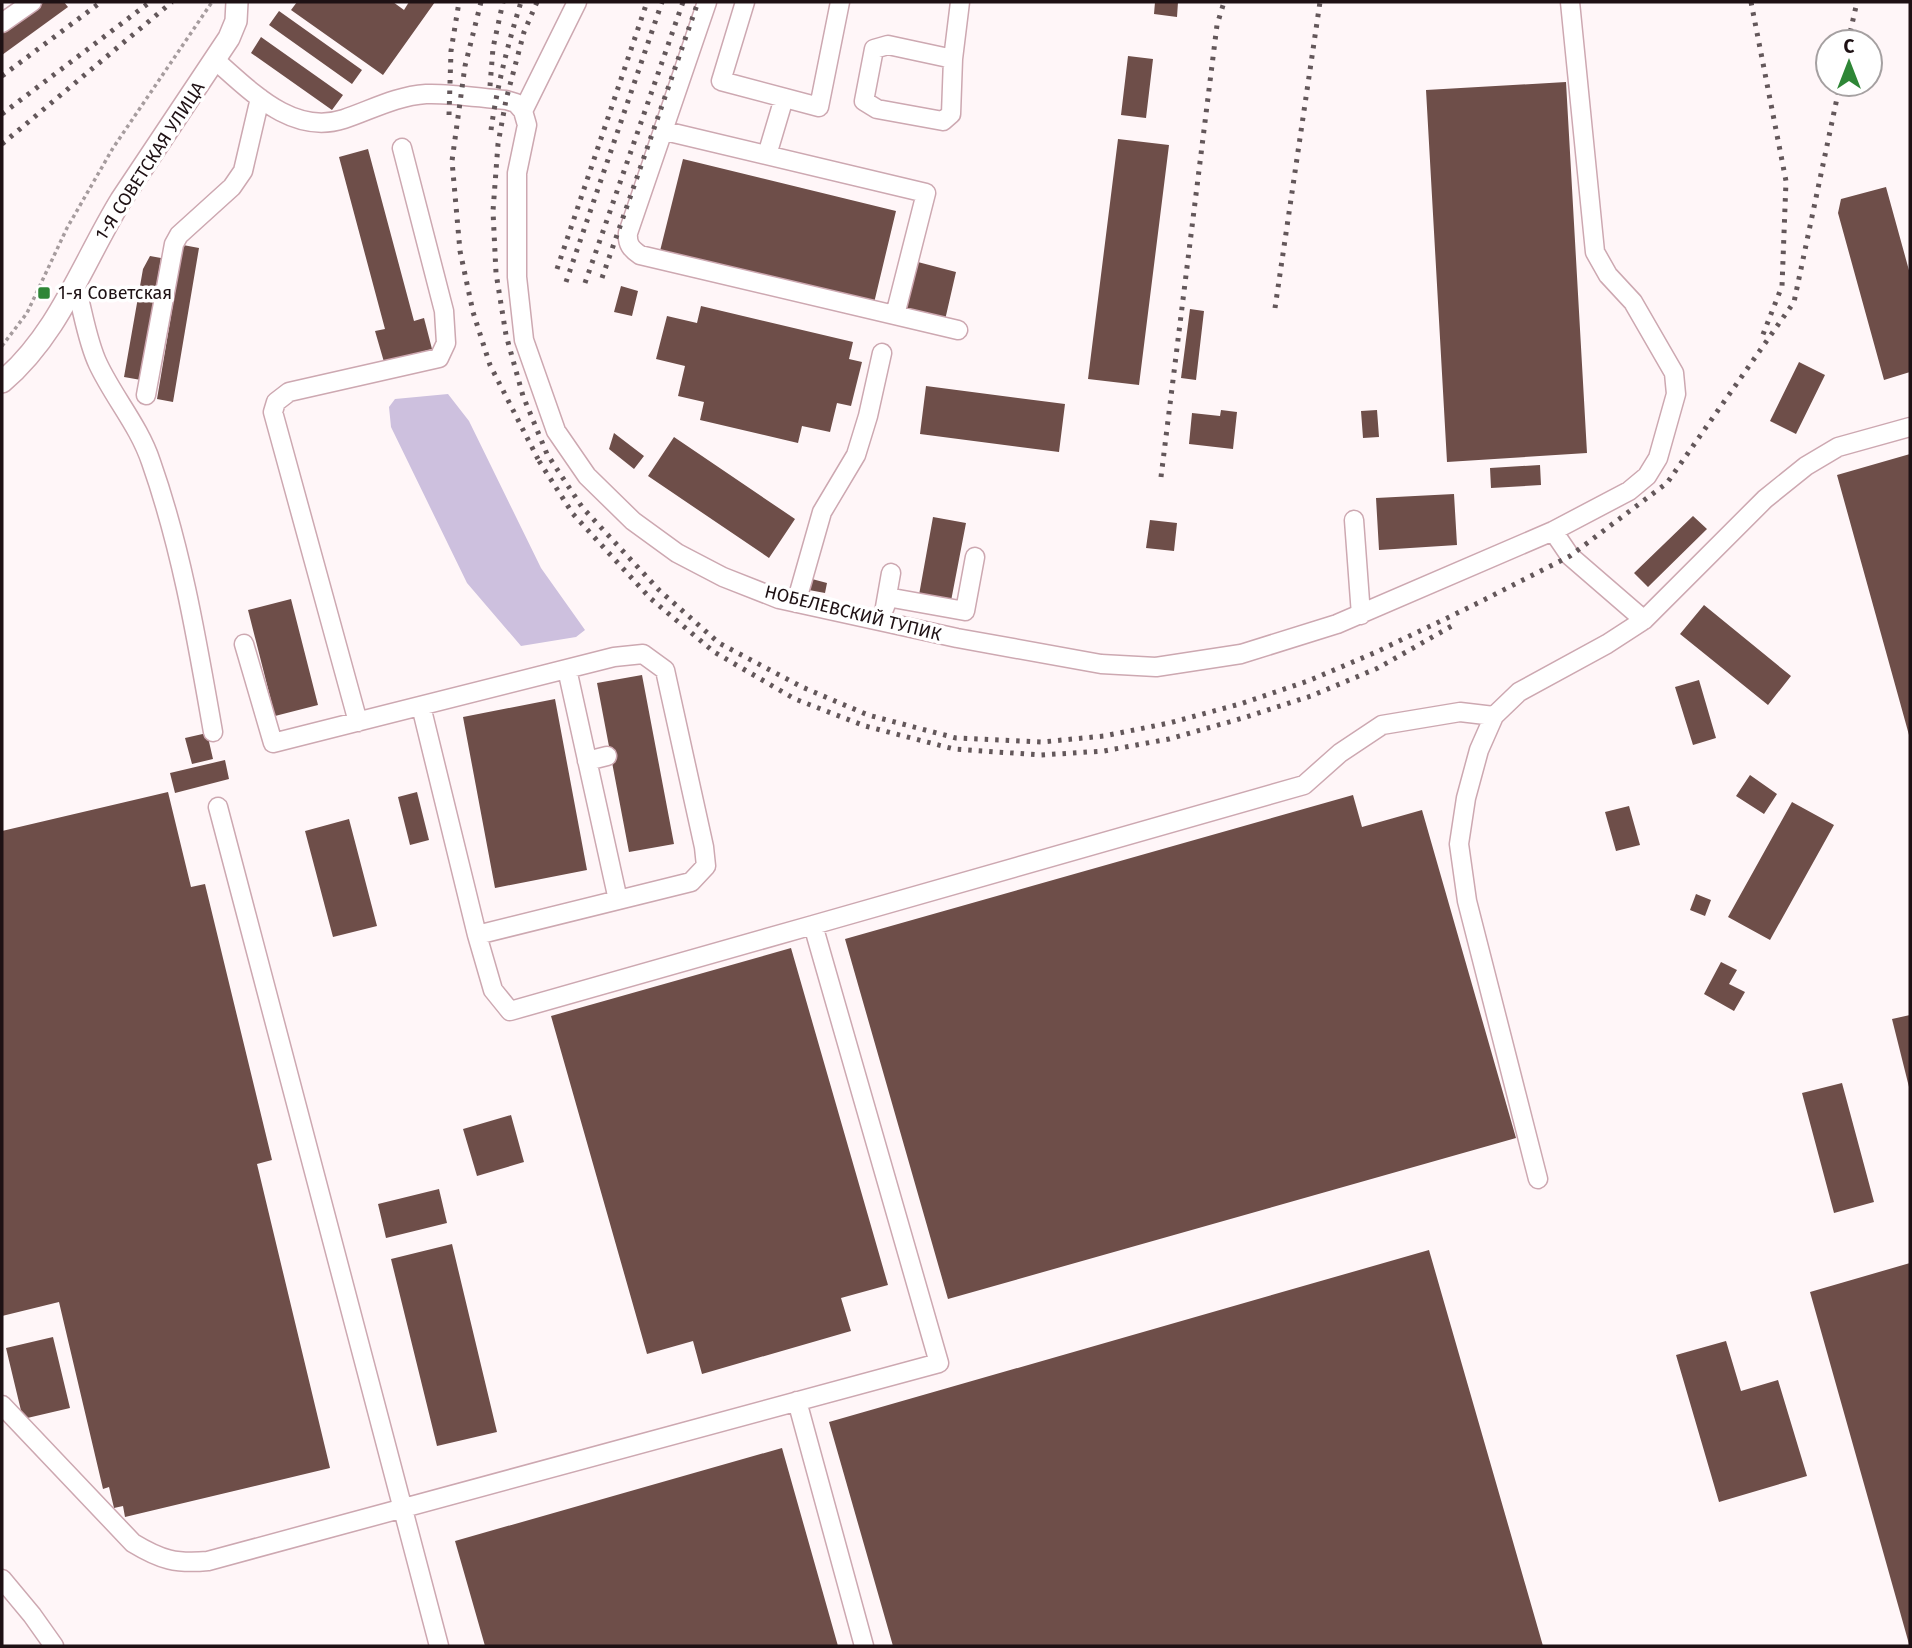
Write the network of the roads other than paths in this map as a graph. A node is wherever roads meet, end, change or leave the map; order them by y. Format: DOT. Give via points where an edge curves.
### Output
graph roads {
  1 [pos="32,2"];
  2 [pos="237,2"];
  3 [pos="577,2"];
  4 [pos="707,2"];
  5 [pos="745,2"];
  6 [pos="840,2"];
  7 [pos="960,2"];
  8 [pos="1570,2"];
  9 [pos="2,23"];
  10 [pos="953,59"];
  11 [pos="215,60"];
  12 [pos="260,98"];
  13 [pos="784,98"];
  14 [pos="523,111"];
  15 [pos="665,131"];
  16 [pos="402,148"];
  17 [pos="767,155"];
  18 [pos="76,287"];
  19 [pos="895,315"];
  20 [pos="958,330"];
  21 [pos="882,353"];
  22 [pos="2,382"];
  23 [pos="146,395"];
  24 [pos="1910,427"];
  25 [pos="1354,520"];
  26 [pos="1553,531"];
  27 [pos="975,557"];
  28 [pos="891,573"];
  29 [pos="887,597"];
  30 [pos="796,603"];
  31 [pos="1361,615"];
  32 [pos="1644,620"];
  33 [pos="882,622"];
  34 [pos="244,645"];
  35 [pos="567,669"];
  36 [pos="421,706"];
  37 [pos="1494,716"];
  38 [pos="358,722"];
  39 [pos="214,732"];
  40 [pos="607,756"];
  41 [pos="587,761"];
  42 [pos="218,807"];
  43 [pos="618,900"];
  44 [pos="813,925"];
  45 [pos="477,935"];
  46 [pos="1538,1180"];
  47 [pos="797,1401"];
  48 [pos="2,1405"];
  49 [pos="403,1508"];
  50 [pos="2,1579"];
  51 [pos="54,1646"];
  52 [pos="439,1646"];
  53 [pos="864,1646"];
  1 -- 9 [label="street"];
  2 -- 11 [label="main road, 1-Я СОВЕТСКАЯ УЛИЦА" via="236,21"];
  3 -- 14 [label="street"];
  4 -- 15 [label="street"];
  5 -- 13 [label="street" via="721,81"];
  6 -- 13 [label="street" via="819,107"];
  7 -- 10 [label="street"];
  8 -- 26 [label="street, НОБЕЛЕВСКИЙ ТУПИК" via="1595,252 1608,275 1633,302 1674,373 1676,394 1658,458 1647,475 1629,491"];
  10 -- 10 [label="street" via="888,45 874,50 864,100 877,109 943,121 951,114"];
  11 -- 12 [label="street"];
  11 -- 18 [label="main road, 1-Я СОВЕТСКАЯ УЛИЦА" via="121,200"];
  12 -- 14 [label="street" via="274,110 320,124 391,100 426,94 506,100"];
  12 -- 23 [label="street" via="243,171 174,244"];
  13 -- 17 [label="street"];
  14 -- 30 [label="street, НОБЕЛЕВСКИЙ ТУПИК" via="527,125 517,173 517,277 524,340 556,431 587,476 677,553 723,577"];
  15 -- 17 [label="street"];
  15 -- 19 [label="street" via="628,233 632,250"];
  16 -- 38 [label="street" via="444,311 446,343 439,358 289,392 276,402 273,412"];
  17 -- 19 [label="street" via="926,192"];
  18 -- 22 [label="main road, 1-Я СОВЕТСКАЯ УЛИЦА" via="32,352"];
  18 -- 39 [label="street" via="97,363 150,459 172,528"];
  19 -- 20 [label="street"];
  21 -- 30 [label="street" via="856,455 822,512"];
  24 -- 32 [label="street" via="1838,447 1807,466 1765,499"];
  25 -- 31 [label="street"];
  26 -- 31 [label="street, НОБЕЛЕВСКИЙ ТУПИК"];
  26 -- 32 [label="street" via="1570,556"];
  27 -- 29 [label="street" via="965,611"];
  28 -- 29 [label="street"];
  29 -- 33 [label="street"];
  30 -- 33 [label="street, НОБЕЛЕВСКИЙ ТУПИК"];
  31 -- 33 [label="street, НОБЕЛЕВСКИЙ ТУПИК" via="1241,654 1156,667 1101,664"];
  32 -- 37 [label="street" via="1519,692"];
  34 -- 38 [label="street" via="273,743"];
  35 -- 36 [label="street"];
  35 -- 41 [label="street"];
  35 -- 43 [label="street" via="643,654 665,670 677,724 706,866 691,882"];
  36 -- 38 [label="street"];
  36 -- 45 [label="street"];
  37 -- 44 [label="street" via="1460,712 1382,725 1340,752 1304,785"];
  37 -- 46 [label="street" via="1472,774 1459,844 1467,901"];
  40 -- 41 [label="street"];
  41 -- 43 [label="street"];
  42 -- 49 [label="street"];
  43 -- 45 [label="street"];
  44 -- 45 [label="street" via="510,1011 493,990"];
  44 -- 47 [label="street" via="939,1363"];
  47 -- 49 [label="street"];
  47 -- 53 [label="street"];
  48 -- 49 [label="street" via="133,1543 168,1560 208,1561"];
  49 -- 52 [label="street"];
  50 -- 51 [label="street"];
}
